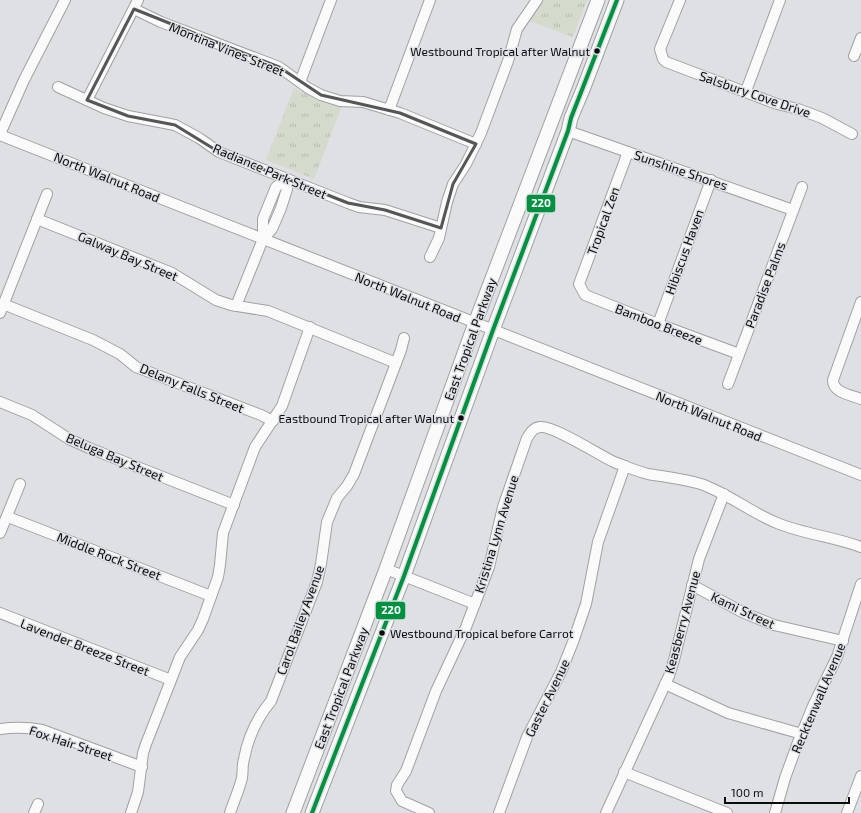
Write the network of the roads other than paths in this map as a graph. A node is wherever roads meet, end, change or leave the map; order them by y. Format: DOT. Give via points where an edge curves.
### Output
graph roads {
  1 [pos="65,0"];
  2 [pos="331,0"];
  3 [pos="430,0"];
  4 [pos="537,0"];
  5 [pos="598,0"];
  6 [pos="617,0"];
  7 [pos="680,0"];
  8 [pos="780,0"];
  9 [pos="136,4"];
  10 [pos="861,38"];
  11 [pos="854,56"];
  12 [pos="300,82"];
  13 [pos="58,87"];
  14 [pos="746,91"];
  15 [pos="87,100"];
  16 [pos="389,110"];
  17 [pos="568,130"];
  18 [pos="0,134"];
  19 [pos="852,134"];
  20 [pos="476,144"];
  21 [pos="628,152"];
  22 [pos="287,179"];
  23 [pos="711,180"];
  24 [pos="802,187"];
  25 [pos="47,194"];
  26 [pos="793,210"];
  27 [pos="37,219"];
  28 [pos="441,228"];
  29 [pos="263,239"];
  30 [pos="430,257"];
  31 [pos="581,290"];
  32 [pos="861,302"];
  33 [pos="236,306"];
  34 [pos="2,309"];
  35 [pos="475,323"];
  36 [pos="658,324"];
  37 [pos="310,327"];
  38 [pos="493,330"];
  39 [pos="404,338"];
  40 [pos="739,354"];
  41 [pos="396,363"];
  42 [pos="728,384"];
  43 [pos="861,399"];
  44 [pos="0,402"];
  45 [pos="273,421"];
  46 [pos="625,466"];
  47 [pos="861,476"];
  48 [pos="20,484"];
  49 [pos="724,494"];
  50 [pos="234,505"];
  51 [pos="8,517"];
  52 [pos="0,533"];
  53 [pos="861,547"];
  54 [pos="386,569"];
  55 [pos="404,576"];
  56 [pos="861,584"];
  57 [pos="692,585"];
  58 [pos="211,596"];
  59 [pos="475,604"];
  60 [pos="0,613"];
  61 [pos="843,641"];
  62 [pos="171,680"];
  63 [pos="665,684"];
  64 [pos="0,729"];
  65 [pos="802,734"];
  66 [pos="142,767"];
  67 [pos="624,772"];
  68 [pos="861,776"];
  69 [pos="130,813"];
  70 [pos="230,813"];
  71 [pos="294,813"];
  72 [pos="312,813"];
  73 [pos="429,813"];
  74 [pos="498,813"];
  75 [pos="606,813"];
  76 [pos="727,813"];
  77 [pos="775,813"];
  78 [pos="847,813"];
  1 -- 18 [label="street"];
  2 -- 12 [label="street"];
  3 -- 16 [label="street"];
  4 -- 20 [label="street" via="517,29 508,61"];
  5 -- 35 [label="main road, East Tropical Parkway"];
  6 -- 17 [label="main road, East Tropical Parkway"];
  7 -- 14 [label="street, Salsbury Cove Drive" via="661,44 662,59 671,65"];
  8 -- 14 [label="street"];
  9 -- 12 [label="street, Montina Vines Street" via="161,22 279,67"];
  9 -- 15 [label="street"];
  10 -- 11 [label="street"];
  12 -- 16 [label="street, Montina Vines Street" via="321,95 340,101 363,102"];
  13 -- 15 [label="street, Radiance Park Street"];
  14 -- 19 [label="street, Salsbury Cove Drive" via="822,118"];
  15 -- 22 [label="street, Radiance Park Street" via="128,116 175,125 219,152"];
  16 -- 20 [label="street, Montina Vines Street"];
  17 -- 21 [label="street, Sunshine Shores"];
  17 -- 38 [label="main road, East Tropical Parkway"];
  18 -- 29 [label="street, North Walnut Road"];
  20 -- 28 [label="street" via="453,184"];
  21 -- 23 [label="street, Sunshine Shores"];
  21 -- 31 [label="street, Tropical Zen" via="580,284"];
  22 -- 28 [label="street, Radiance Park Street" via="359,207 385,210"];
  22 -- 29 [label="street" via="281,208 272,229"];
  23 -- 26 [label="street, Sunshine Shores"];
  23 -- 36 [label="street, Hibiscus Haven"];
  24 -- 26 [label="street, Paradise Palms"];
  25 -- 27 [label="street"];
  26 -- 40 [label="street, Paradise Palms"];
  27 -- 33 [label="street, Galway Bay Street" via="172,272 216,300"];
  27 -- 34 [label="street"];
  28 -- 30 [label="street"];
  29 -- 33 [label="street"];
  29 -- 35 [label="street, North Walnut Road"];
  31 -- 36 [label="street, Bamboo Breeze" via="585,295"];
  32 -- 43 [label="street" via="833,377 833,384 837,390"];
  33 -- 37 [label="street, Galway Bay Street" via="268,311"];
  34 -- 45 [label="street, Delany Falls Street" via="93,340 114,350 136,367"];
  35 -- 38 [label="street, North Walnut Road"];
  35 -- 54 [label="main road, East Tropical Parkway"];
  36 -- 40 [label="street, Bamboo Breeze"];
  37 -- 41 [label="street, Galway Bay Street"];
  37 -- 45 [label="street" via="282,406"];
  38 -- 47 [label="street, North Walnut Road"];
  38 -- 55 [label="main road, East Tropical Parkway"];
  39 -- 41 [label="street, Carol Bailey Avenue"];
  40 -- 42 [label="street, Paradise Palms"];
  41 -- 70 [label="street, Carol Bailey Avenue" via="354,474 337,498 327,522 316,582 271,701 259,717 250,736 242,776"];
  44 -- 50 [label="street, Beluga Bay Street" via="32,415 69,439 89,448"];
  45 -- 50 [label="street" via="255,447"];
  46 -- 49 [label="street" via="648,474 688,480"];
  46 -- 59 [label="street, Kristina Lynn Avenue" via="551,429 545,427 531,431 510,486 489,567"];
  46 -- 74 [label="street, Gaster Avenue" via="598,542 586,604 571,648 527,737"];
  48 -- 51 [label="street"];
  49 -- 53 [label="street" via="776,523"];
  49 -- 57 [label="street, Keasberry Avenue" via="699,559"];
  50 -- 58 [label="street" via="224,532 220,565"];
  51 -- 52 [label="street"];
  51 -- 58 [label="street, Middle Rock Street"];
  54 -- 55 [label="street"];
  54 -- 71 [label="main road, East Tropical Parkway"];
  55 -- 59 [label="street"];
  55 -- 72 [label="main road, East Tropical Parkway"];
  56 -- 61 [label="street, Recktenwall Avenue"];
  57 -- 61 [label="street, Kami Street" via="744,613 774,625"];
  57 -- 63 [label="street, Keasberry Avenue" via="674,660"];
  58 -- 62 [label="street" via="198,630 180,657"];
  59 -- 73 [label="street, Kristina Lynn Avenue" via="436,691 406,771 397,785 396,791 405,803"];
  60 -- 62 [label="street, Lavender Breeze Street"];
  61 -- 65 [label="street, Recktenwall Avenue"];
  62 -- 66 [label="street" via="146,744"];
  63 -- 65 [label="street" via="728,713"];
  63 -- 67 [label="street, Keasberry Avenue"];
  64 -- 66 [label="street, Fox Hair Street" via="28,727 42,730"];
  65 -- 77 [label="street, Recktenwall Avenue"];
  66 -- 69 [label="street" via="138,792"];
  67 -- 75 [label="street, Keasberry Avenue"];
  67 -- 76 [label="street"];
  68 -- 78 [label="street"];
}
